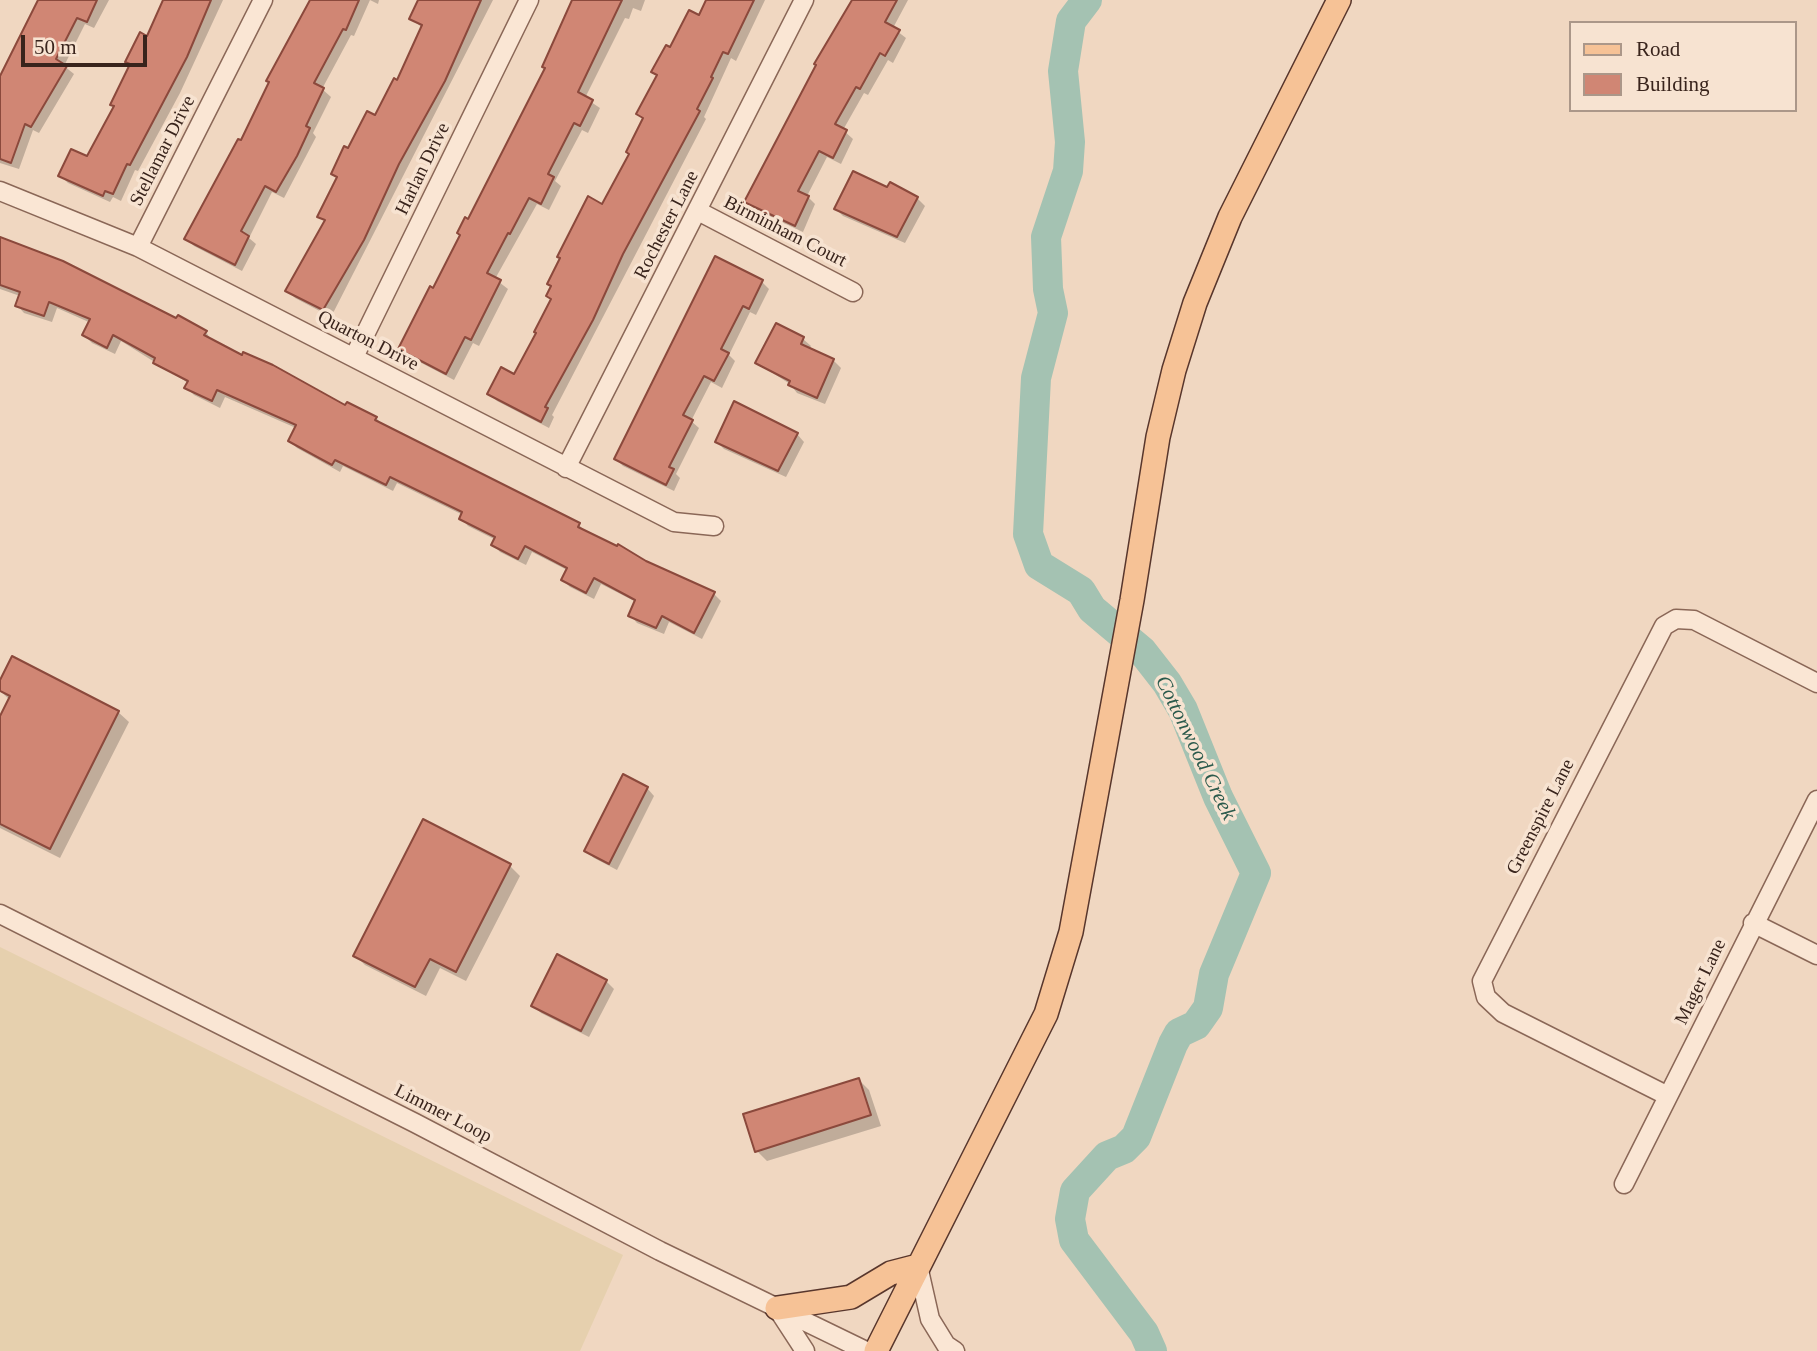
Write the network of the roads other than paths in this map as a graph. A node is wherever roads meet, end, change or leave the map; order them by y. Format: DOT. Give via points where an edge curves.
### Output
graph roads {
  1 [pos="263,0"];
  2 [pos="529,0"];
  3 [pos="804,0"];
  4 [pos="1339,0"];
  5 [pos="0,191"];
  6 [pos="698,211"];
  7 [pos="138,247"];
  8 [pos="853,292"];
  9 [pos="354,357"];
  10 [pos="566,468"];
  11 [pos="714,526"];
  12 [pos="1817,683"];
  13 [pos="1817,800"];
  14 [pos="0,914"];
  15 [pos="1753,923"];
  16 [pos="1817,955"];
  17 [pos="1668,1096"];
  18 [pos="1624,1184"];
  19 [pos="918,1266"];
  20 [pos="777,1308"];
  21 [pos="805,1351"];
  22 [pos="866,1351"];
  23 [pos="876,1351"];
  24 [pos="955,1351"];
  1 -- 7 [label="street, Stellamar Drive"];
  2 -- 9 [label="street, Harlan Drive"];
  3 -- 6 [label="street, Rochester Lane"];
  4 -- 19 [label="main road" via="1230,217 1195,303 1158,437 1071,932 1046,1014"];
  5 -- 7 [label="street, Quarton Drive"];
  6 -- 8 [label="street, Birminham Court"];
  6 -- 10 [label="street, Rochester Lane"];
  7 -- 9 [label="street, Quarton Drive"];
  9 -- 10 [label="street, Quarton Drive"];
  10 -- 11 [label="street, Quarton Drive" via="674,522"];
  12 -- 17 [label="street, Greenspire Lane" via="1693,620 1676,619 1664,626 1482,981 1486,997 1503,1013"];
  13 -- 15 [label="street, Mager Lane"];
  14 -- 20 [label="street, Limmer Loop"];
  15 -- 16 [label="street"];
  15 -- 17 [label="street, Mager Lane"];
  17 -- 18 [label="street, Mager Lane"];
  19 -- 20 [label="main road" via="891,1273 851,1297"];
  19 -- 23 [label="main road"];
  19 -- 24 [label="street" via="930,1319"];
  20 -- 21 [label="street"];
  20 -- 22 [label="street, Limmer Loop"];
}
